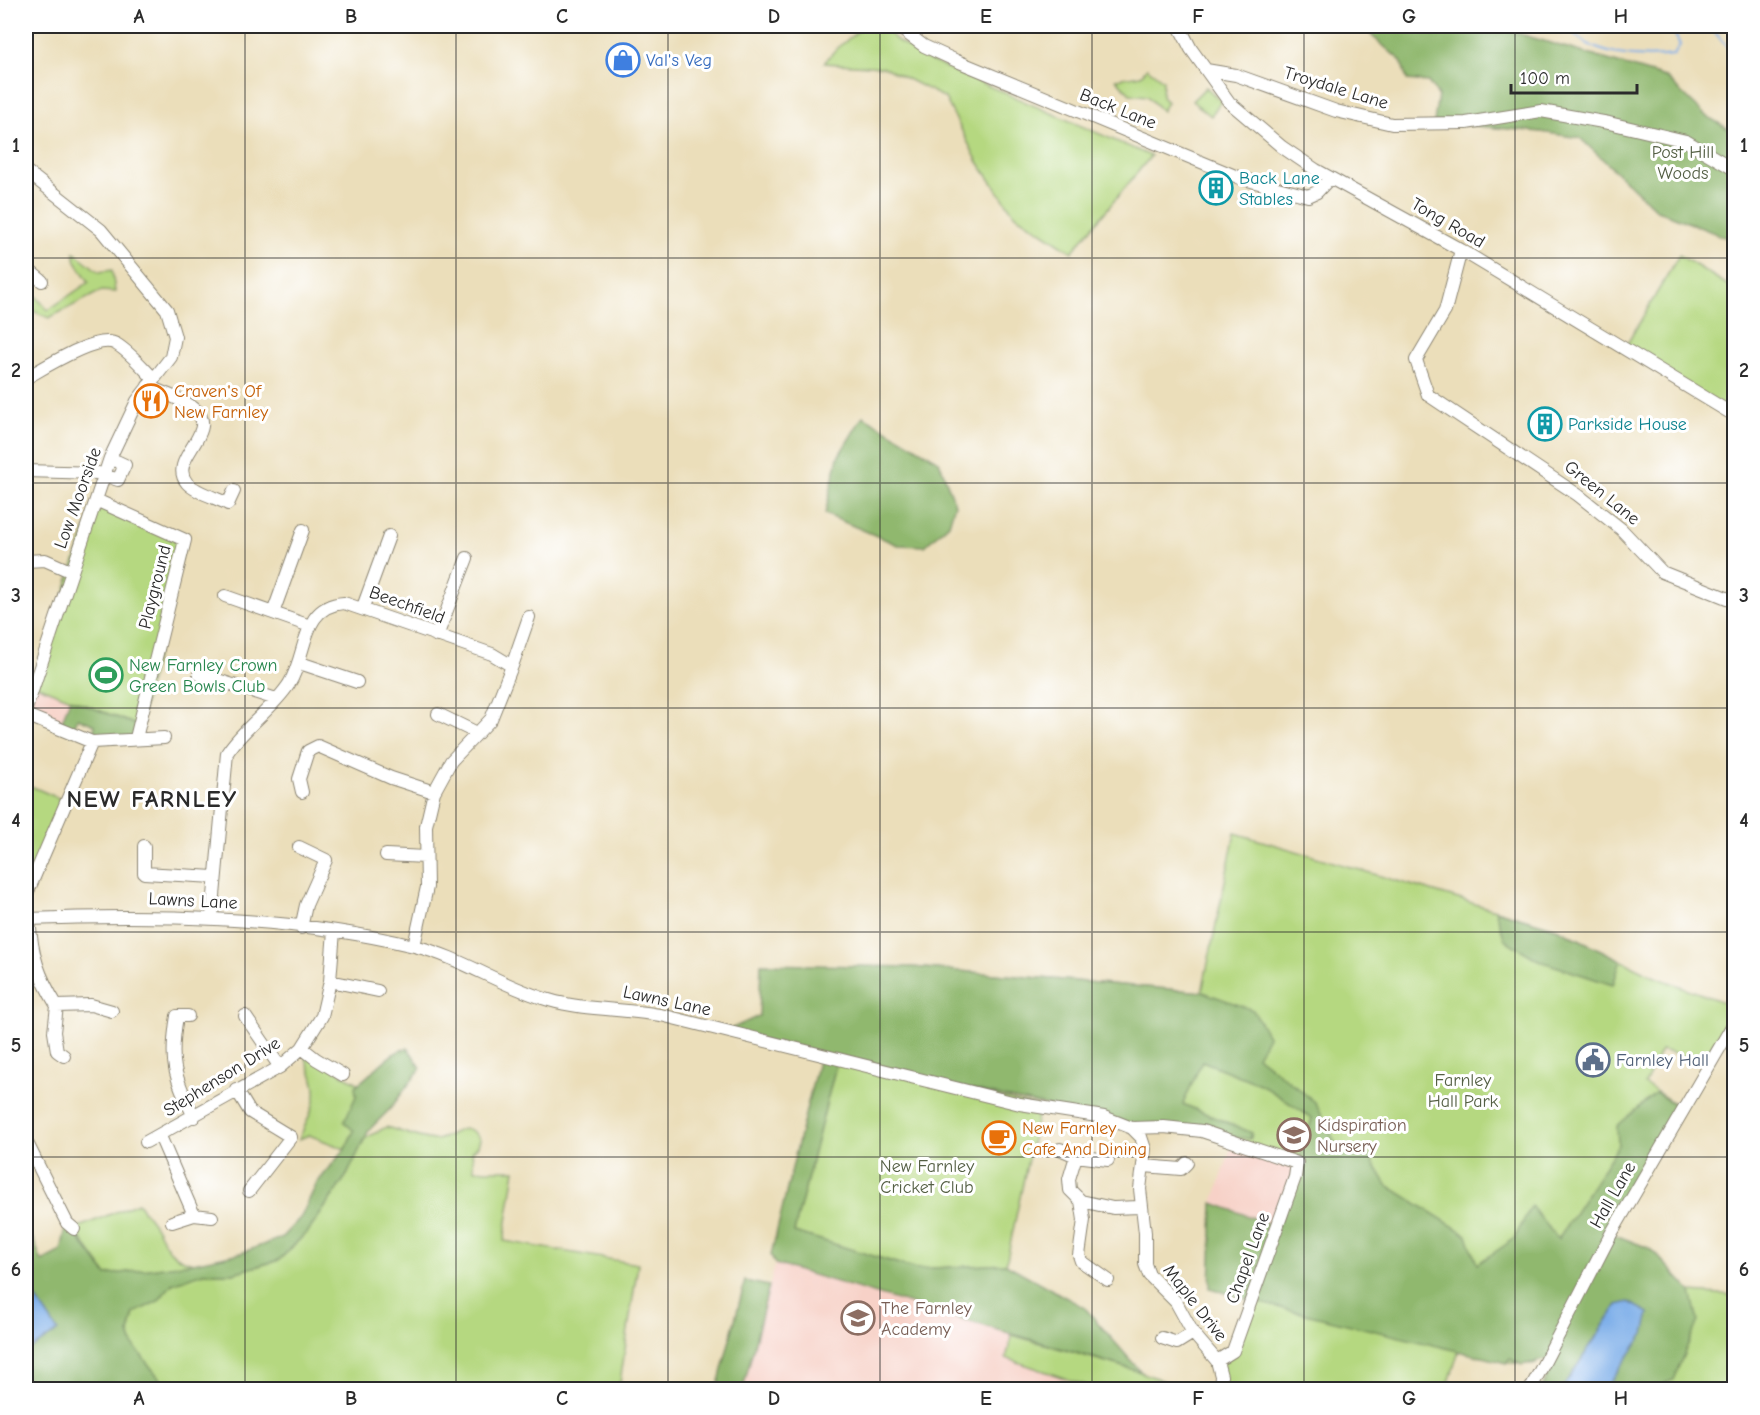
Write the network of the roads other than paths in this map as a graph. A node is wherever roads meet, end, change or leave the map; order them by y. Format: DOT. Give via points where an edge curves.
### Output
graph roads {
  1 [pos="897,26"];
  2 [pos="1179,26"];
  3 [pos="1206,70"];
  4 [pos="1734,169"];
  5 [pos="26,171"];
  6 [pos="1330,178"];
  7 [pos="1461,250"];
  8 [pos="26,268"];
  9 [pos="42,281"];
  10 [pos="26,378"];
  11 [pos="151,383"];
  12 [pos="1734,415"];
  13 [pos="26,471"];
  14 [pos="104,475"];
  15 [pos="234,492"];
  16 [pos="96,500"];
  17 [pos="303,530"];
  18 [pos="389,536"];
  19 [pos="467,558"];
  20 [pos="26,561"];
  21 [pos="70,571"];
  22 [pos="225,596"];
  23 [pos="1734,601"];
  24 [pos="363,607"];
  25 [pos="273,613"];
  26 [pos="528,617"];
  27 [pos="310,626"];
  28 [pos="436,636"];
  29 [pos="300,663"];
  30 [pos="512,666"];
  31 [pos="199,674"];
  32 [pos="357,682"];
  33 [pos="28,694"];
  34 [pos="276,699"];
  35 [pos="26,709"];
  36 [pos="438,714"];
  37 [pos="26,715"];
  38 [pos="475,732"];
  39 [pos="136,738"];
  40 [pos="164,738"];
  41 [pos="93,742"];
  42 [pos="302,792"];
  43 [pos="434,792"];
  44 [pos="144,846"];
  45 [pos="299,847"];
  46 [pos="336,852"];
  47 [pos="386,855"];
  48 [pos="424,857"];
  49 [pos="326,860"];
  50 [pos="214,877"];
  51 [pos="26,896"];
  52 [pos="212,918"];
  53 [pos="27,919"];
  54 [pos="301,928"];
  55 [pos="334,931"];
  56 [pos="414,946"];
  57 [pos="330,981"];
  58 [pos="374,994"];
  59 [pos="57,1006"];
  60 [pos="112,1011"];
  61 [pos="178,1015"];
  62 [pos="245,1016"];
  63 [pos="1734,1023"];
  64 [pos="302,1048"];
  65 [pos="64,1056"];
  66 [pos="280,1067"];
  67 [pos="344,1075"];
  68 [pos="236,1089"];
  69 [pos="194,1117"];
  70 [pos="1132,1128"];
  71 [pos="160,1136"];
  72 [pos="26,1141"];
  73 [pos="146,1142"];
  74 [pos="1060,1149"];
  75 [pos="1076,1156"];
  76 [pos="1108,1160"];
  77 [pos="1297,1163"];
  78 [pos="1144,1166"];
  79 [pos="1184,1171"];
  80 [pos="249,1191"];
  81 [pos="1081,1201"];
  82 [pos="1140,1207"];
  83 [pos="194,1215"];
  84 [pos="212,1217"];
  85 [pos="172,1222"];
  86 [pos="74,1229"];
  87 [pos="1108,1280"];
  88 [pos="1193,1334"];
  89 [pos="1162,1338"];
  90 [pos="1216,1361"];
  91 [pos="1220,1389"];
  92 [pos="1530,1389"];
  1 -- 6 [label="street, Back Lane" via="924,46 957,61 1240,178 1308,196"];
  2 -- 3 [label="street, Tong Road"];
  3 -- 4 [label="street, Troydale Lane" via="1236,75 1336,111 1392,124 1466,123 1541,111 1609,123 1686,141"];
  3 -- 6 [label="street, Tong Road" via="1229,102 1282,147"];
  5 -- 11 [label="street, Low Moorside" via="101,230 167,310 175,337 171,357"];
  6 -- 7 [label="street, Tong Road"];
  7 -- 12 [label="street, Tong Road"];
  7 -- 23 [label="street, Green Lane" via="1445,311 1416,360 1428,395 1578,495 1621,529 1662,572"];
  8 -- 9 [label="street"];
  10 -- 11 [label="street" via="105,340 116,343"];
  11 -- 14 [label="street, Low Moorside" via="137,401"];
  11 -- 15 [label="street" via="196,410 202,420 201,432 185,460 183,474 188,484 228,504"];
  13 -- 14 [label="street"];
  14 -- 16 [label="street, Low Moorside"];
  16 -- 21 [label="street, Low Moorside"];
  16 -- 39 [label="street, Playground" via="185,540"];
  17 -- 25 [label="street"];
  18 -- 24 [label="street"];
  19 -- 28 [label="street"];
  20 -- 21 [label="street" via="45,560"];
  21 -- 33 [label="street, Low Moorside"];
  22 -- 25 [label="street"];
  24 -- 27 [label="street, Beechfield" via="329,604 317,612"];
  24 -- 28 [label="street, Beechfield"];
  25 -- 27 [label="street"];
  26 -- 30 [label="street"];
  27 -- 29 [label="street, Beechfield"];
  28 -- 30 [label="street, Beechfield" via="492,654"];
  29 -- 32 [label="street"];
  29 -- 34 [label="street, Beechfield"];
  30 -- 38 [label="street" via="490,719"];
  31 -- 34 [label="street"];
  33 -- 35 [label="street, Low Moorside"];
  34 -- 50 [label="street, Beechfield" via="237,737 227,753"];
  36 -- 38 [label="street"];
  37 -- 41 [label="street"];
  38 -- 43 [label="street" via="451,761"];
  39 -- 40 [label="street"];
  39 -- 41 [label="street"];
  41 -- 51 [label="street"];
  42 -- 43 [label="street" via="299,779 308,751 318,746"];
  43 -- 48 [label="street"];
  44 -- 50 [label="street" via="144,873"];
  45 -- 49 [label="street"];
  46 -- 49 [label="street"];
  47 -- 48 [label="street"];
  48 -- 56 [label="street" via="427,887"];
  49 -- 54 [label="street" via="306,905"];
  50 -- 52 [label="street, Beechfield"];
  52 -- 53 [label="street, Lawns Lane"];
  52 -- 54 [label="street, Lawns Lane"];
  53 -- 59 [label="street" via="40,978"];
  54 -- 55 [label="street, Lawns Lane"];
  55 -- 56 [label="street, Lawns Lane"];
  55 -- 57 [label="street, Stephenson Drive"];
  56 -- 70 [label="street, Lawns Lane" via="549,1000 655,1014 1020,1104 1111,1119"];
  57 -- 58 [label="street"];
  57 -- 64 [label="street, Stephenson Drive" via="322,1016"];
  59 -- 60 [label="street" via="91,1005"];
  59 -- 65 [label="street" via="54,1032 57,1051"];
  61 -- 69 [label="street" via="171,1051 177,1080"];
  62 -- 66 [label="street"];
  63 -- 92 [label="street, Hall Lane" via="1611,1234"];
  64 -- 66 [label="street, Stephenson Drive"];
  64 -- 67 [label="street"];
  66 -- 68 [label="street, Stephenson Drive"];
  68 -- 69 [label="street, Stephenson Drive"];
  68 -- 80 [label="street" via="250,1112 291,1137"];
  69 -- 71 [label="street, Stephenson Drive"];
  70 -- 77 [label="street, Lawns Lane" via="1202,1131"];
  70 -- 78 [label="street, Maple Drive" via="1141,1137"];
  71 -- 73 [label="street, Stephenson Drive"];
  71 -- 83 [label="street"];
  72 -- 86 [label="street" via="67,1223"];
  74 -- 75 [label="street"];
  75 -- 76 [label="street"];
  75 -- 81 [label="street" via="1070,1190"];
  77 -- 90 [label="street, Chapel Lane" via="1233,1351"];
  78 -- 79 [label="street"];
  78 -- 82 [label="street, Maple Drive"];
  81 -- 82 [label="street" via="1113,1208"];
  81 -- 87 [label="street" via="1081,1261"];
  82 -- 88 [label="street, Maple Drive" via="1149,1275 1176,1302"];
  83 -- 84 [label="street"];
  83 -- 85 [label="street"];
  88 -- 89 [label="street" via="1177,1343"];
  88 -- 90 [label="street, Maple Drive"];
  90 -- 91 [label="street"];
}
